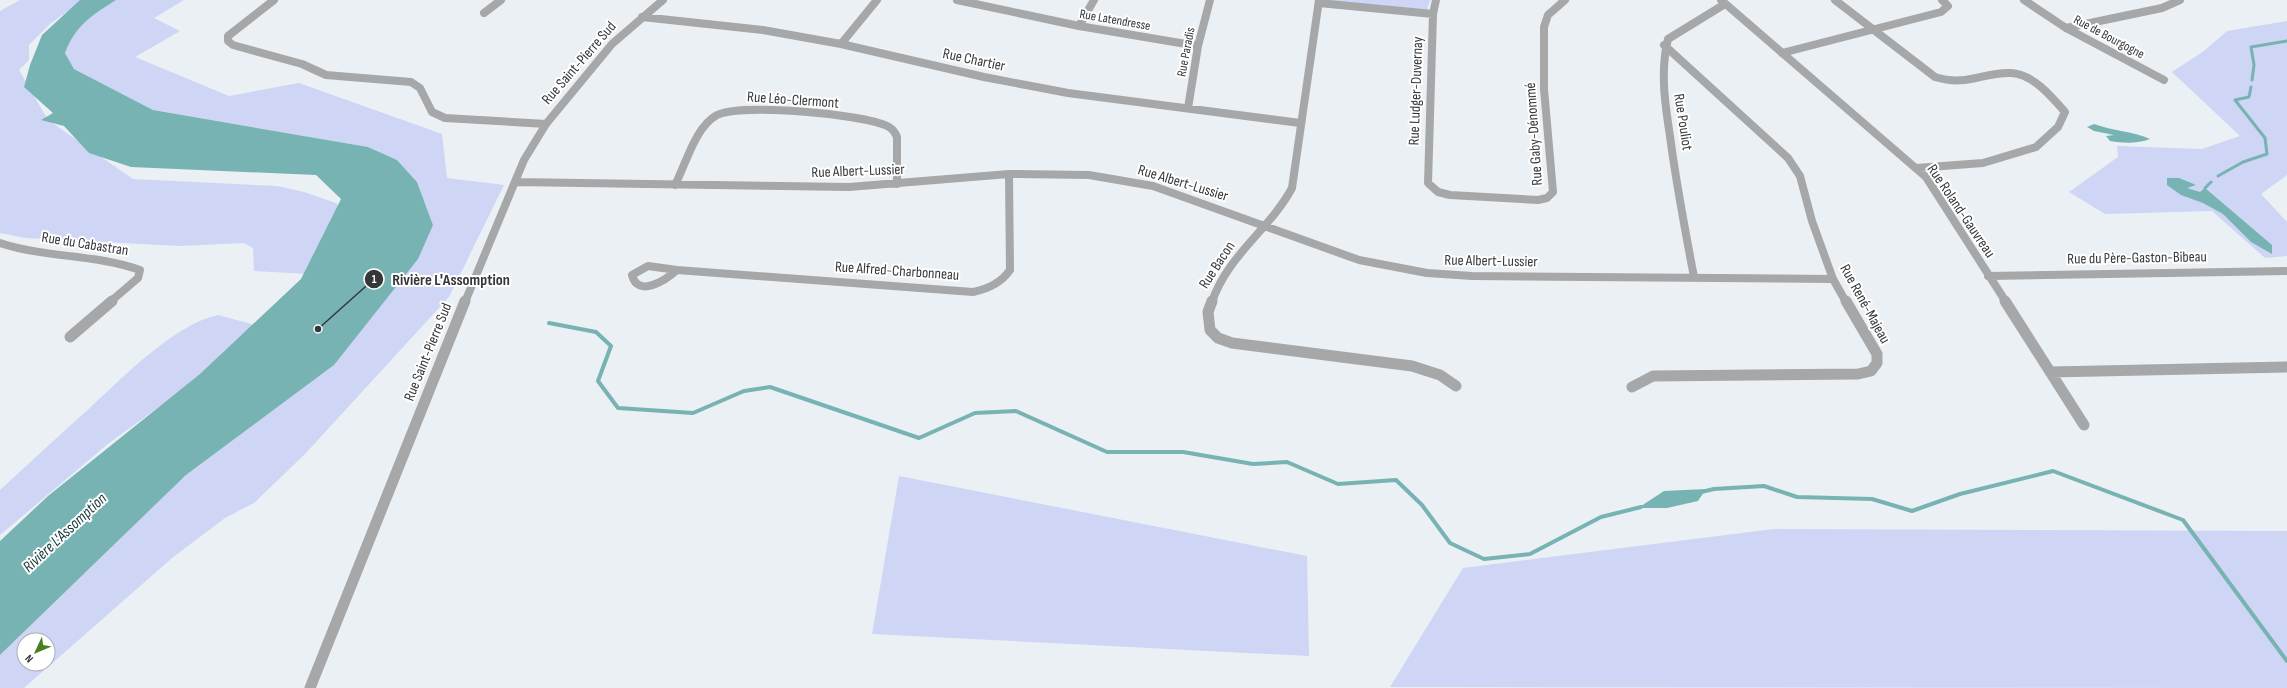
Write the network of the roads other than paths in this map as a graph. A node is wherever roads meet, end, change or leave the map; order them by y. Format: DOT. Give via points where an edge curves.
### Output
graph roads {
  1 [pos="274,0"];
  2 [pos="501,0"];
  3 [pos="663,0"];
  4 [pos="877,0"];
  5 [pos="957,0"];
  6 [pos="1094,0"];
  7 [pos="1210,0"];
  8 [pos="1436,0"];
  9 [pos="1565,0"];
  10 [pos="1835,0"];
  11 [pos="1942,0"];
  12 [pos="2024,0"];
  13 [pos="2180,0"];
  14 [pos="1319,1"];
  15 [pos="1723,2"];
  16 [pos="983,3"];
  17 [pos="484,13"];
  18 [pos="1433,14"];
  19 [pos="642,17"];
  20 [pos="1079,26"];
  21 [pos="2066,28"];
  22 [pos="1872,29"];
  23 [pos="841,44"];
  24 [pos="1664,45"];
  25 [pos="1198,46"];
  26 [pos="1782,54"];
  27 [pos="2164,80"];
  28 [pos="1188,108"];
  29 [pos="1300,123"];
  30 [pos="546,124"];
  31 [pos="1916,168"];
  32 [pos="1009,174"];
  33 [pos="515,182"];
  34 [pos="1428,183"];
  35 [pos="897,184"];
  36 [pos="675,185"];
  37 [pos="1264,225"];
  38 [pos="0,243"];
  39 [pos="677,270"];
  40 [pos="2287,271"];
  41 [pos="1694,276"];
  42 [pos="1988,276"];
  43 [pos="1833,279"];
  44 [pos="70,336"];
  45 [pos="2287,367"];
  46 [pos="2050,372"];
  47 [pos="1456,386"];
  48 [pos="1632,387"];
  49 [pos="2084,425"];
  50 [pos="310,688"];
  1 -- 30 [label="street" via="228,36 228,41 233,45 302,64 326,74 411,82 420,88 432,112 445,118"];
  2 -- 17 [label="street"];
  3 -- 19 [label="street, Rue Saint-Pierre Sud"];
  4 -- 23 [label="street"];
  5 -- 16 [label="street, Rue Latendresse"];
  6 -- 20 [label="street"];
  7 -- 25 [label="street, Rue Paradis"];
  8 -- 18 [label="street, Rue Ludger-Duvernay"];
  9 -- 34 [label="street, Rue Gaby-Dénommé" via="1548,15 1544,27 1544,89 1553,192 1547,198 1538,200 1465,197 1438,192"];
  10 -- 22 [label="street"];
  11 -- 22 [label="street" via="1948,6 1941,12"];
  12 -- 21 [label="street, Rue de Bourgogne"];
  13 -- 21 [label="street" via="2162,8"];
  14 -- 18 [label="street"];
  14 -- 29 [label="street, Rue Bacon"];
  15 -- 24 [label="street" via="1668,39"];
  15 -- 26 [label="street, Rue Roland-Gauvreau"];
  16 -- 20 [label="street, Rue Latendresse"];
  18 -- 34 [label="street, Rue Ludger-Duvernay"];
  19 -- 23 [label="street, Rue Chartier" via="763,30"];
  19 -- 30 [label="street, Rue Saint-Pierre Sud" via="612,44"];
  20 -- 25 [label="street, Rue Latendresse"];
  21 -- 27 [label="street, Rue de Bourgogne"];
  22 -- 26 [label="street"];
  22 -- 31 [label="street" via="1936,77 1961,83 2012,73 2026,77 2055,99 2065,112 2058,127 2036,147 1983,164"];
  23 -- 28 [label="street, Rue Chartier" via="984,78 1061,92"];
  24 -- 41 [label="street, Rue Pouliot" via="1663,91"];
  24 -- 43 [label="street, Rue René-Majeau" via="1788,158 1797,170"];
  25 -- 28 [label="street, Rue Paradis"];
  26 -- 31 [label="street, Rue Roland-Gauvreau"];
  28 -- 29 [label="street, Rue Chartier"];
  29 -- 37 [label="street, Rue Bacon" via="1292,188 1285,201"];
  30 -- 33 [label="street, Rue Saint-Pierre Sud" via="524,160"];
  31 -- 42 [label="street, Rue Roland-Gauvreau" via="1926,177"];
  32 -- 35 [label="street, Rue Albert-Lussier"];
  32 -- 37 [label="street, Rue Albert-Lussier" via="1067,173 1120,179 1180,194"];
  32 -- 39 [label="street, Rue Alfred-Charbonneau" via="1010,270 1006,277 986,290 973,292"];
  33 -- 36 [label="street, Rue Albert-Lussier"];
  33 -- 50 [label="street, Rue Saint-Pierre Sud"];
  35 -- 36 [label="street, Rue Albert-Lussier" via="849,187"];
  35 -- 36 [label="street, Rue Léo-Clermont" via="897,137 889,127 854,118 745,110 718,115 708,123"];
  37 -- 41 [label="street, Rue Albert-Lussier" via="1359,260 1427,273 1472,276"];
  37 -- 47 [label="street, Rue Bacon" via="1228,271 1211,300 1208,328 1217,338 1232,343 1412,366 1440,375"];
  38 -- 44 [label="street, Rue du Cabastran" via="44,254 128,264 140,270 138,278"];
  40 -- 42 [label="street, Rue du Père-Gaston-Bibeau"];
  41 -- 43 [label="street, Rue Albert-Lussier"];
  42 -- 46 [label="street, Rue Roland-Gauvreau"];
  43 -- 48 [label="street, Rue René-Majeau" via="1877,354 1879,361 1876,368 1870,372 1653,376"];
  45 -- 46 [label="street"];
  46 -- 49 [label="street, Rue Roland-Gauvreau"];
}
